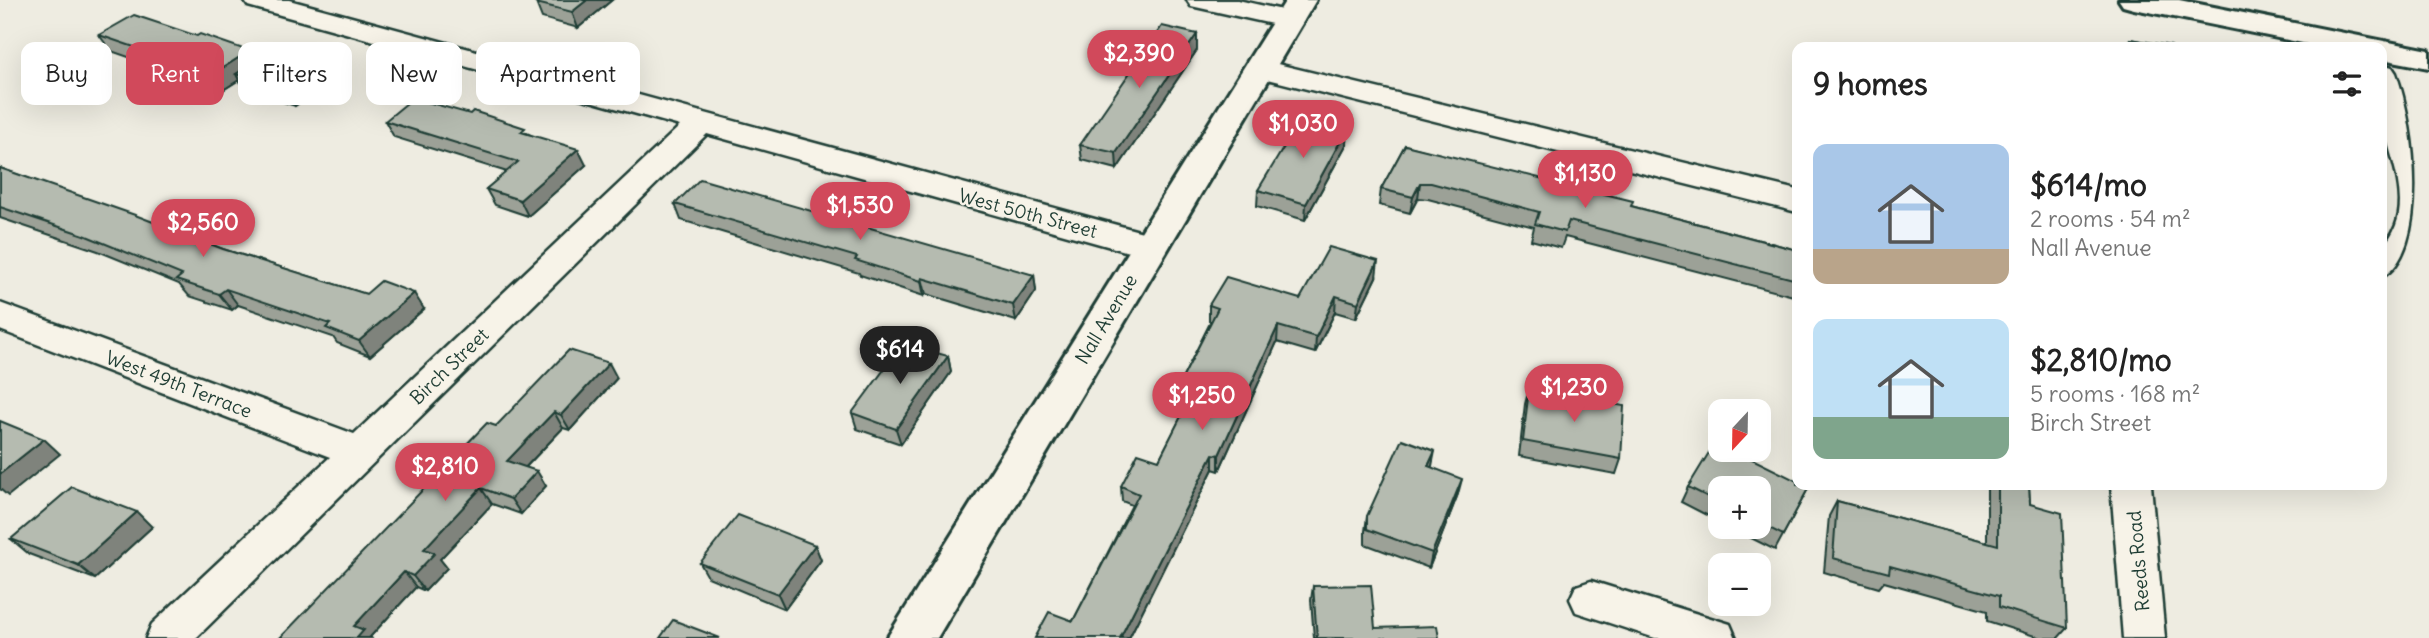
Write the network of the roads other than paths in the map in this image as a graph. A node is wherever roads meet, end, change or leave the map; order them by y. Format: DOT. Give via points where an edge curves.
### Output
graph roads {
  1 [pos="258,0"];
  2 [pos="1201,0"];
  3 [pos="2134,0"];
  4 [pos="1295,10"];
  5 [pos="2342,42"];
  6 [pos="2387,51"];
  7 [pos="2429,59"];
  8 [pos="1261,69"];
  9 [pos="2387,91"];
  10 [pos="701,123"];
  11 [pos="1792,200"];
  12 [pos="1150,246"];
  13 [pos="2387,260"];
  14 [pos="0,316"];
  15 [pos="359,452"];
  16 [pos="2131,490"];
  17 [pos="1591,599"];
  18 [pos="167,638"];
  19 [pos="911,638"];
  20 [pos="1715,638"];
  21 [pos="2144,638"];
  1 -- 10 [label="street, West 50th Street"];
  2 -- 4 [label="street"];
  3 -- 5 [label="street"];
  4 -- 8 [label="street, Nall Avenue"];
  6 -- 7 [label="street"];
  8 -- 11 [label="street"];
  8 -- 12 [label="street, Nall Avenue"];
  9 -- 13 [label="street" via="2417,197 2416,220 2406,240"];
  10 -- 12 [label="street, West 50th Street"];
  10 -- 15 [label="street, Birch Street"];
  12 -- 19 [label="street, Nall Avenue"];
  14 -- 15 [label="street, West 49th Terrace"];
  15 -- 18 [label="street, Birch Street"];
  16 -- 21 [label="street, Reeds Road"];
  17 -- 20 [label="street"];
}
